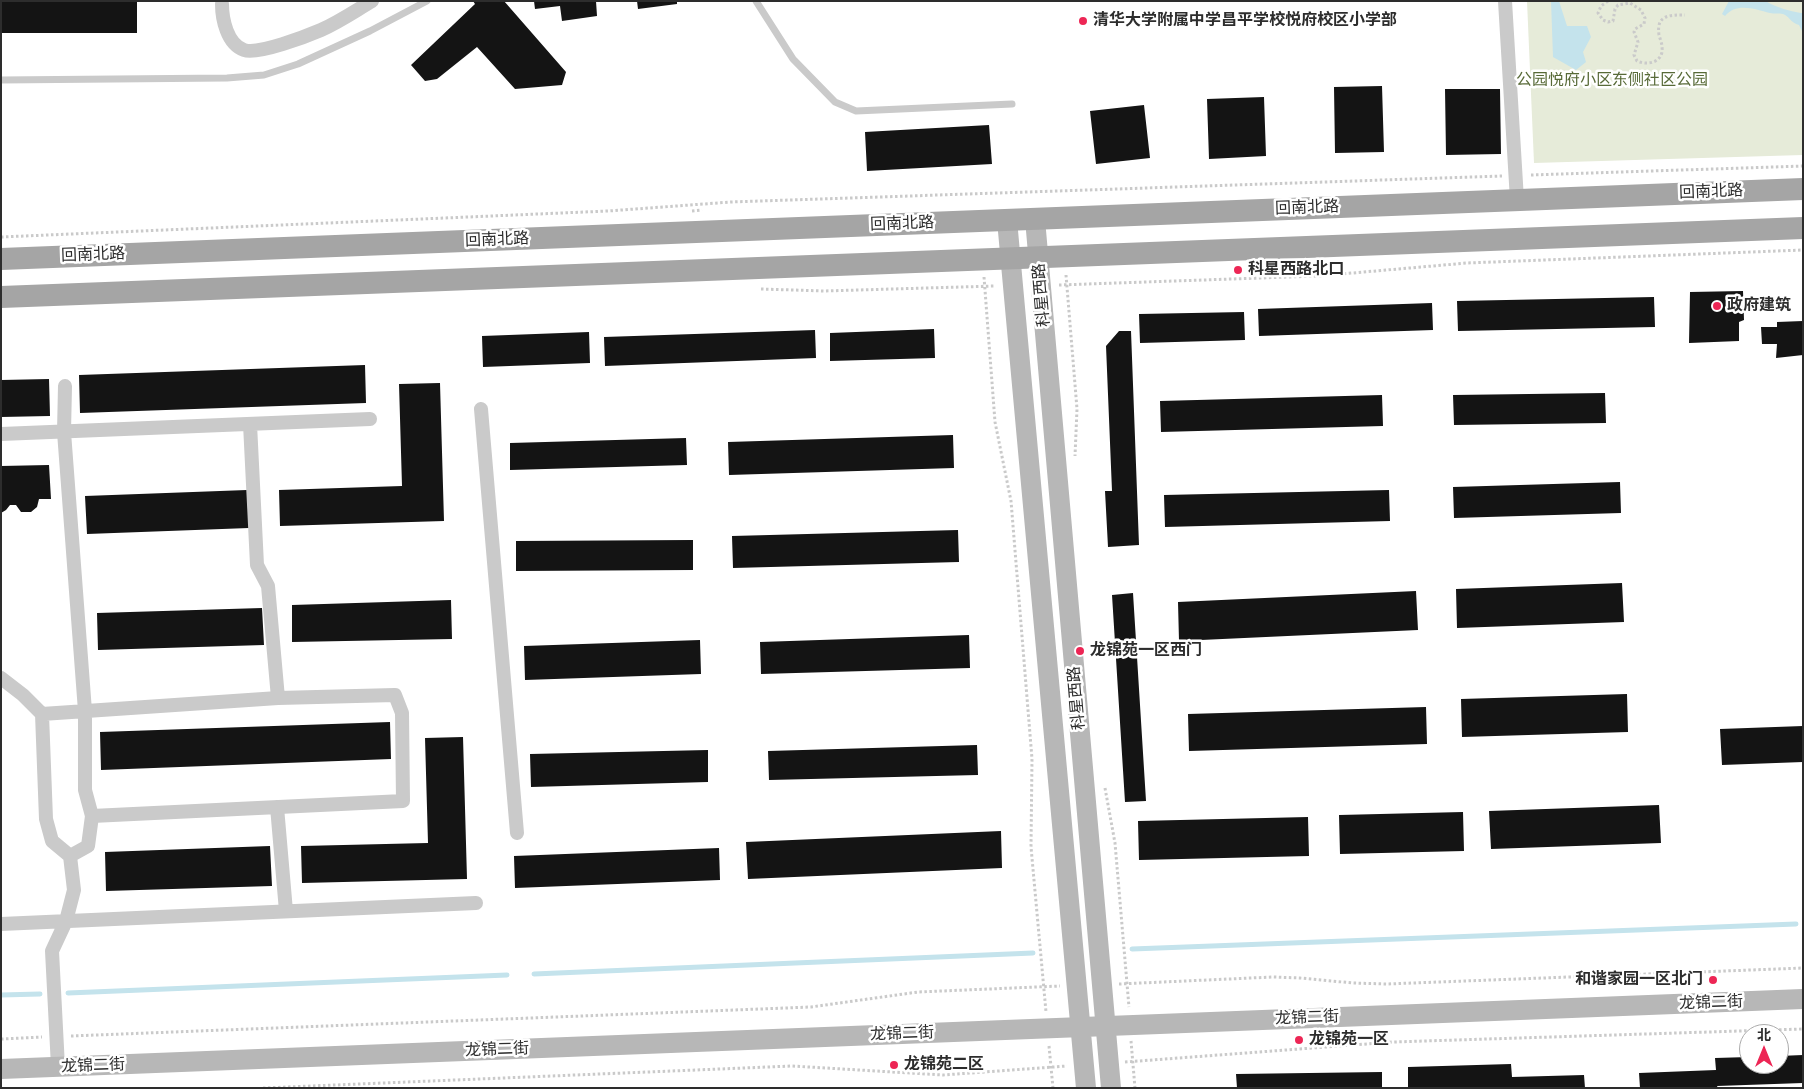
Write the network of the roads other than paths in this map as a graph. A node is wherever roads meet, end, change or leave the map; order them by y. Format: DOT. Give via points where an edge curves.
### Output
graph roads {
  1 [pos="372,1"];
  2 [pos="427,1"];
  3 [pos="756,1"];
  4 [pos="1505,1"];
  5 [pos="222,4"];
  6 [pos="1,80"];
  7 [pos="1012,104"];
  8 [pos="1803,189"];
  9 [pos="1517,200"];
  10 [pos="1035,219"];
  11 [pos="1007,220"];
  12 [pos="1803,228"];
  13 [pos="1038,257"];
  14 [pos="1011,258"];
  15 [pos="1,259"];
  16 [pos="1,297"];
  17 [pos="65,386"];
  18 [pos="481,409"];
  19 [pos="370,419"];
  20 [pos="250,424"];
  21 [pos="64,432"];
  22 [pos="1,434"];
  23 [pos="1,678"];
  24 [pos="278,698"];
  25 [pos="85,711"];
  26 [pos="42,714"];
  27 [pos="277,807"];
  28 [pos="92,816"];
  29 [pos="517,832"];
  30 [pos="70,856"];
  31 [pos="476,903"];
  32 [pos="286,911"];
  33 [pos="66,921"];
  34 [pos="1,924"];
  35 [pos="1803,999"];
  36 [pos="1106,1026"];
  37 [pos="1080,1027"];
  38 [pos="58,1067"];
  39 [pos="1,1069"];
  40 [pos="1086,1088"];
  41 [pos="1112,1088"];
  1 -- 5 [label="street" via="322,30 275,47 253,51 244,50 231,39"];
  2 -- 6 [label="lane" via="298,64 264,75"];
  3 -- 7 [label="lane" via="793,59 835,102 856,111"];
  4 -- 9 [label="street"];
  8 -- 9 [label="main road, 回南北路"];
  9 -- 10 [label="main road, 回南北路"];
  10 -- 11 [label="main road, 回南北路"];
  10 -- 13 [label="street, 科星西路"];
  11 -- 14 [label="street, 科星西路"];
  11 -- 15 [label="main road, 回南北路"];
  12 -- 13 [label="main road"];
  13 -- 14 [label="main road"];
  13 -- 36 [label="street, 科星西路"];
  14 -- 16 [label="main road"];
  14 -- 37 [label="street, 科星西路"];
  17 -- 21 [label="street"];
  18 -- 29 [label="street"];
  19 -- 20 [label="street"];
  20 -- 21 [label="street"];
  20 -- 24 [label="street" via="257,565 268,586"];
  21 -- 22 [label="street"];
  21 -- 25 [label="street"];
  23 -- 26 [label="street"];
  24 -- 25 [label="street"];
  24 -- 27 [label="street" via="395,694 402,713 403,801"];
  25 -- 26 [label="street"];
  25 -- 28 [label="street" via="85,790"];
  26 -- 30 [label="street" via="46,819 52,841"];
  27 -- 28 [label="street"];
  27 -- 32 [label="street"];
  28 -- 30 [label="street" via="88,846"];
  30 -- 33 [label="street" via="74,890"];
  31 -- 32 [label="street"];
  32 -- 33 [label="street"];
  33 -- 34 [label="street"];
  33 -- 38 [label="street" via="52,951"];
  35 -- 36 [label="street, 龙锦二街"];
  36 -- 37 [label="street, 龙锦二街"];
  36 -- 41 [label="street, 科星西路"];
  37 -- 38 [label="street, 龙锦二街"];
  37 -- 40 [label="street, 科星西路"];
  38 -- 39 [label="street, 龙锦二街"];
}
